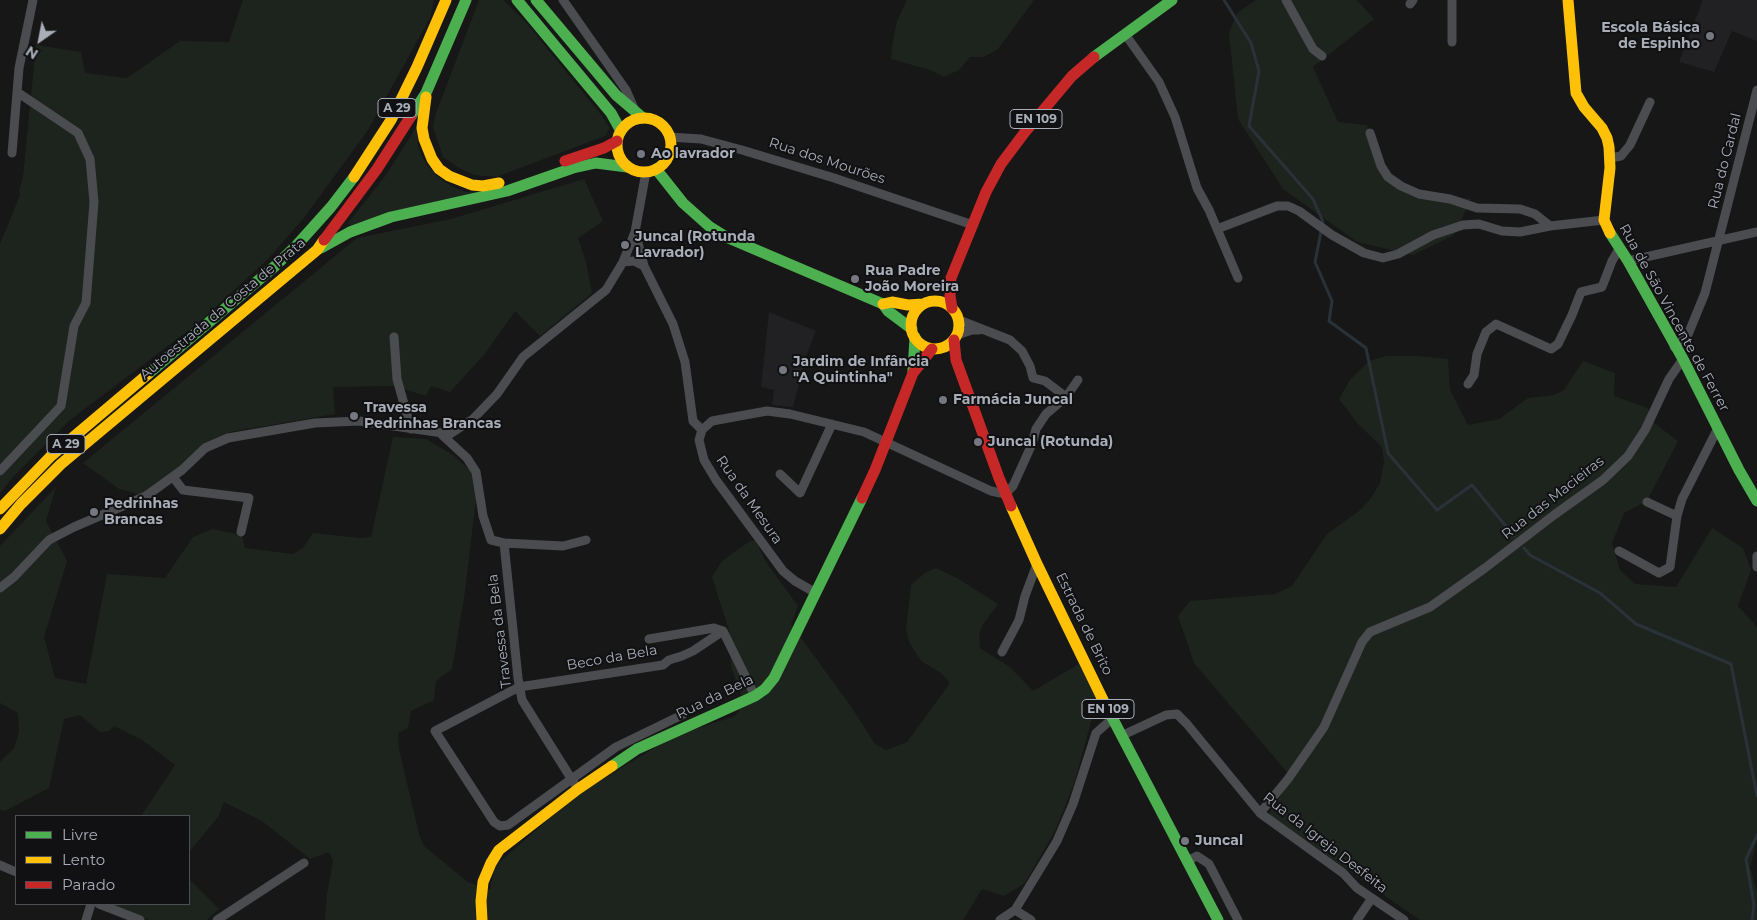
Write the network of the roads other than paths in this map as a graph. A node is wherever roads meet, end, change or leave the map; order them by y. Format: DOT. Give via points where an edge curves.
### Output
graph roads {
  1 [pos="33,0"];
  2 [pos="446,0"];
  3 [pos="466,0"];
  4 [pos="517,0"];
  5 [pos="536,0"];
  6 [pos="563,0"];
  7 [pos="1172,0"];
  8 [pos="1286,0"];
  9 [pos="1452,0"];
  10 [pos="1568,0"];
  11 [pos="1125,34"];
  12 [pos="1452,42"];
  13 [pos="1322,56"];
  14 [pos="1757,90"];
  15 [pos="17,92"];
  16 [pos="426,93"];
  17 [pos="1650,102"];
  18 [pos="639,116"];
  19 [pos="1370,133"];
  20 [pos="619,136"];
  21 [pos="669,137"];
  22 [pos="12,153"];
  23 [pos="1610,158"];
  24 [pos="627,167"];
  25 [pos="651,171"];
  26 [pos="1604,220"];
  27 [pos="973,225"];
  28 [pos="1550,226"];
  29 [pos="1217,229"];
  30 [pos="635,232"];
  31 [pos="1757,232"];
  32 [pos="1719,240"];
  33 [pos="1619,249"];
  34 [pos="317,250"];
  35 [pos="1628,261"];
  36 [pos="623,262"];
  37 [pos="644,266"];
  38 [pos="951,278"];
  39 [pos="1238,278"];
  40 [pos="927,303"];
  41 [pos="883,304"];
  42 [pos="952,308"];
  43 [pos="959,320"];
  44 [pos="982,330"];
  45 [pos="913,333"];
  46 [pos="394,337"];
  47 [pos="956,338"];
  48 [pos="1674,346"];
  49 [pos="936,348"];
  50 [pos="1683,359"];
  51 [pos="956,360"];
  52 [pos="913,373"];
  53 [pos="1078,380"];
  54 [pos="1468,384"];
  55 [pos="1066,397"];
  56 [pos="832,424"];
  57 [pos="1718,428"];
  58 [pos="411,429"];
  59 [pos="702,430"];
  60 [pos="440,433"];
  61 [pos="886,440"];
  62 [pos="0,472"];
  63 [pos="780,474"];
  64 [pos="173,477"];
  65 [pos="1005,494"];
  66 [pos="1757,501"];
  67 [pos="1647,502"];
  68 [pos="0,509"];
  69 [pos="1677,516"];
  70 [pos="0,529"];
  71 [pos="241,532"];
  72 [pos="586,540"];
  73 [pos="504,543"];
  74 [pos="1619,551"];
  75 [pos="1757,556"];
  76 [pos="1037,564"];
  77 [pos="1757,567"];
  78 [pos="0,588"];
  79 [pos="816,593"];
  80 [pos="723,631"];
  81 [pos="649,639"];
  82 [pos="1002,652"];
  83 [pos="520,687"];
  84 [pos="755,696"];
  85 [pos="684,714"];
  86 [pos="1113,718"];
  87 [pos="1121,736"];
  88 [pos="571,779"];
  89 [pos="578,789"];
  90 [pos="1260,813"];
  91 [pos="500,826"];
  92 [pos="1187,861"];
  93 [pos="304,863"];
  94 [pos="0,865"];
  95 [pos="15,872"];
  96 [pos="1372,898"];
  97 [pos="91,905"];
  98 [pos="102,905"];
  99 [pos="1015,910"];
  100 [pos="1217,919"];
  101 [pos="86,920"];
  102 [pos="140,920"];
  103 [pos="217,920"];
  104 [pos="482,920"];
  105 [pos="1000,920"];
  106 [pos="1031,920"];
  107 [pos="1238,920"];
  108 [pos="1357,920"];
  109 [pos="1404,920"];
  1 -- 15 [label="street"];
  2 -- 68 [label="main road, Autoestrada da Costa de Prata / A 29" via="391,120 331,207 274,267 51,456"];
  3 -- 16 [label="main road, Autoestrada da Costa de Prata / A 29"];
  4 -- 20 [label="main road" via="611,112"];
  5 -- 18 [label="main road" via="616,95"];
  6 -- 18 [label="street" via="626,90"];
  7 -- 11 [label="main road, EN 109"];
  8 -- 13 [label="street" via="1313,48"];
  9 -- 12 [label="street"];
  10 -- 23 [label="main road, Rua de São Vincente de Ferrer" via="1576,93 1602,128"];
  11 -- 27 [label="main road, EN 109" via="1072,76 1024,132 1001,164"];
  11 -- 29 [label="street" via="1159,82 1175,117 1197,188"];
  14 -- 32 [label="street, Rua do Cardal"];
  15 -- 22 [label="street"];
  15 -- 62 [label="street" via="78,133 90,159 94,202 86,303 74,326 61,406"];
  16 -- 20 [label="main road" via="422,128 426,148 439,169 472,185 495,185 604,148"];
  16 -- 34 [label="main road, Autoestrada da Costa de Prata / A 29" via="377,169"];
  17 -- 23 [label="street" via="1630,145 1621,156"];
  18 -- 20 [label="main road"];
  18 -- 21 [label="main road" via="661,124"];
  19 -- 28 [label="street" via="1381,166 1388,177 1401,186 1419,194 1477,208 1520,209 1535,214"];
  20 -- 24 [label="main road" via="618,152"];
  21 -- 25 [label="main road" via="669,155 664,164"];
  21 -- 27 [label="street, Rua dos Mourões" via="701,139 742,150"];
  23 -- 26 [label="main road, Rua de São Vincente de Ferrer"];
  24 -- 25 [label="main road"];
  24 -- 34 [label="main road" via="596,164 573,168 507,191 391,217 350,232"];
  25 -- 30 [label="street"];
  25 -- 41 [label="main road" via="693,214 718,232"];
  26 -- 28 [label="street"];
  26 -- 33 [label="main road, Rua de São Vincente de Ferrer"];
  27 -- 38 [label="main road, EN 109"];
  28 -- 29 [label="street" via="1520,232 1479,224 1463,225 1433,234 1398,254 1383,258 1364,253 1288,206 1276,206"];
  29 -- 39 [label="street"];
  30 -- 36 [label="street"];
  30 -- 37 [label="street, Rua da Mesura"];
  31 -- 32 [label="street"];
  32 -- 35 [label="street"];
  32 -- 48 [label="street, Rua do Cardal" via="1706,293 1686,337"];
  33 -- 35 [label="main road, Rua de São Vincente de Ferrer"];
  33 -- 54 [label="street" via="1602,287 1582,292 1558,344 1551,349 1496,324 1486,332 1477,354 1474,375"];
  34 -- 70 [label="main road, Autoestrada da Costa de Prata / A 29" via="61,464"];
  35 -- 48 [label="main road, Rua de São Vincente de Ferrer"];
  36 -- 37 [label="street"];
  36 -- 60 [label="street" via="606,290 523,357 497,394 473,419 450,434"];
  37 -- 59 [label="street, Rua da Mesura" via="673,324 685,362 693,422"];
  38 -- 40 [label="main road, EN 109"];
  38 -- 42 [label="main road, EN 109"];
  40 -- 41 [label="main road"];
  40 -- 42 [label="main road" via="938,301"];
  40 -- 45 [label="main road, EN 109" via="913,315"];
  41 -- 45 [label="main road"];
  42 -- 43 [label="main road, EN 109"];
  43 -- 44 [label="street"];
  43 -- 47 [label="main road, EN 109"];
  44 -- 47 [label="street" via="972,330"];
  44 -- 55 [label="street" via="1010,340 1022,351 1033,378 1045,381"];
  45 -- 49 [label="main road" via="919,343"];
  45 -- 52 [label="main road, Rua da Bela"];
  46 -- 58 [label="street" via="398,379"];
  47 -- 49 [label="main road" via="948,345"];
  47 -- 51 [label="main road, Estrada de Brito / EN 109"];
  48 -- 50 [label="main road, Rua de São Vincente de Ferrer"];
  49 -- 51 [label="main road" via="950,353"];
  49 -- 52 [label="main road, Rua da Bela" via="920,360"];
  50 -- 57 [label="main road, Rua de São Vincente de Ferrer"];
  50 -- 90 [label="street, Rua das Macieiras" via="1669,378 1645,430 1628,456 1603,480 1430,606 1370,632 1362,642 1324,726"];
  51 -- 65 [label="main road, Estrada de Brito / EN 109"];
  52 -- 61 [label="main road, Rua da Bela"];
  53 -- 55 [label="street"];
  55 -- 65 [label="street" via="1046,414 1036,429 1012,486"];
  56 -- 59 [label="street" via="767,411 712,421"];
  56 -- 61 [label="street"];
  56 -- 63 [label="street" via="800,493"];
  57 -- 66 [label="main road, Rua de São Vincente de Ferrer"];
  57 -- 69 [label="street" via="1682,499"];
  58 -- 60 [label="street"];
  58 -- 64 [label="street" via="350,421 315,423 228,438 205,448"];
  59 -- 79 [label="street, Rua da Mesura" via="698,440 704,460 716,480 782,571"];
  60 -- 73 [label="street" via="467,458 476,472 491,540"];
  61 -- 65 [label="street" via="992,491"];
  61 -- 79 [label="main road, Rua da Bela"];
  64 -- 71 [label="street" via="182,490 249,498"];
  64 -- 78 [label="street" via="146,496 48,540"];
  65 -- 76 [label="main road, Estrada de Brito / EN 109"];
  67 -- 69 [label="street"];
  69 -- 74 [label="street" via="1670,567 1659,573"];
  72 -- 73 [label="street" via="563,546"];
  73 -- 83 [label="street, Travessa da Bela"];
  75 -- 77 [label="street"];
  76 -- 82 [label="street" via="1019,620"];
  76 -- 86 [label="main road, Estrada de Brito / EN 109"];
  79 -- 84 [label="main road, Rua da Bela" via="774,678"];
  80 -- 81 [label="street" via="714,628"];
  80 -- 83 [label="street, Beco da Bela" via="693,651 663,665"];
  80 -- 84 [label="street"];
  83 -- 88 [label="street, Travessa da Bela" via="522,700"];
  83 -- 91 [label="street, Beco da Bela" via="435,731 494,822"];
  84 -- 89 [label="main road, Rua da Bela" via="638,750"];
  85 -- 88 [label="street, Rua da Bela" via="616,747"];
  86 -- 87 [label="main road, Estrada de Brito / EN 109"];
  86 -- 99 [label="street" via="1096,733 1060,834"];
  87 -- 90 [label="street, Rua da Igreja Desfeita" via="1166,715 1177,714"];
  87 -- 92 [label="main road, Estrada de Brito / EN 109"];
  88 -- 89 [label="street, Travessa da Bela"];
  88 -- 91 [label="street, Rua da Bela" via="508,826"];
  89 -- 104 [label="main road, Rua da Bela" via="499,850 483,882"];
  90 -- 96 [label="street, Rua da Igreja Desfeita"];
  92 -- 100 [label="main road, Estrada de Brito / EN 109"];
  92 -- 107 [label="street" via="1198,856 1209,864"];
  93 -- 103 [label="street"];
  94 -- 95 [label="street"];
  96 -- 108 [label="street"];
  96 -- 109 [label="street, Rua da Igreja Desfeita"];
  97 -- 101 [label="street"];
  98 -- 102 [label="street"];
  99 -- 105 [label="street"];
  99 -- 106 [label="street"];
}
